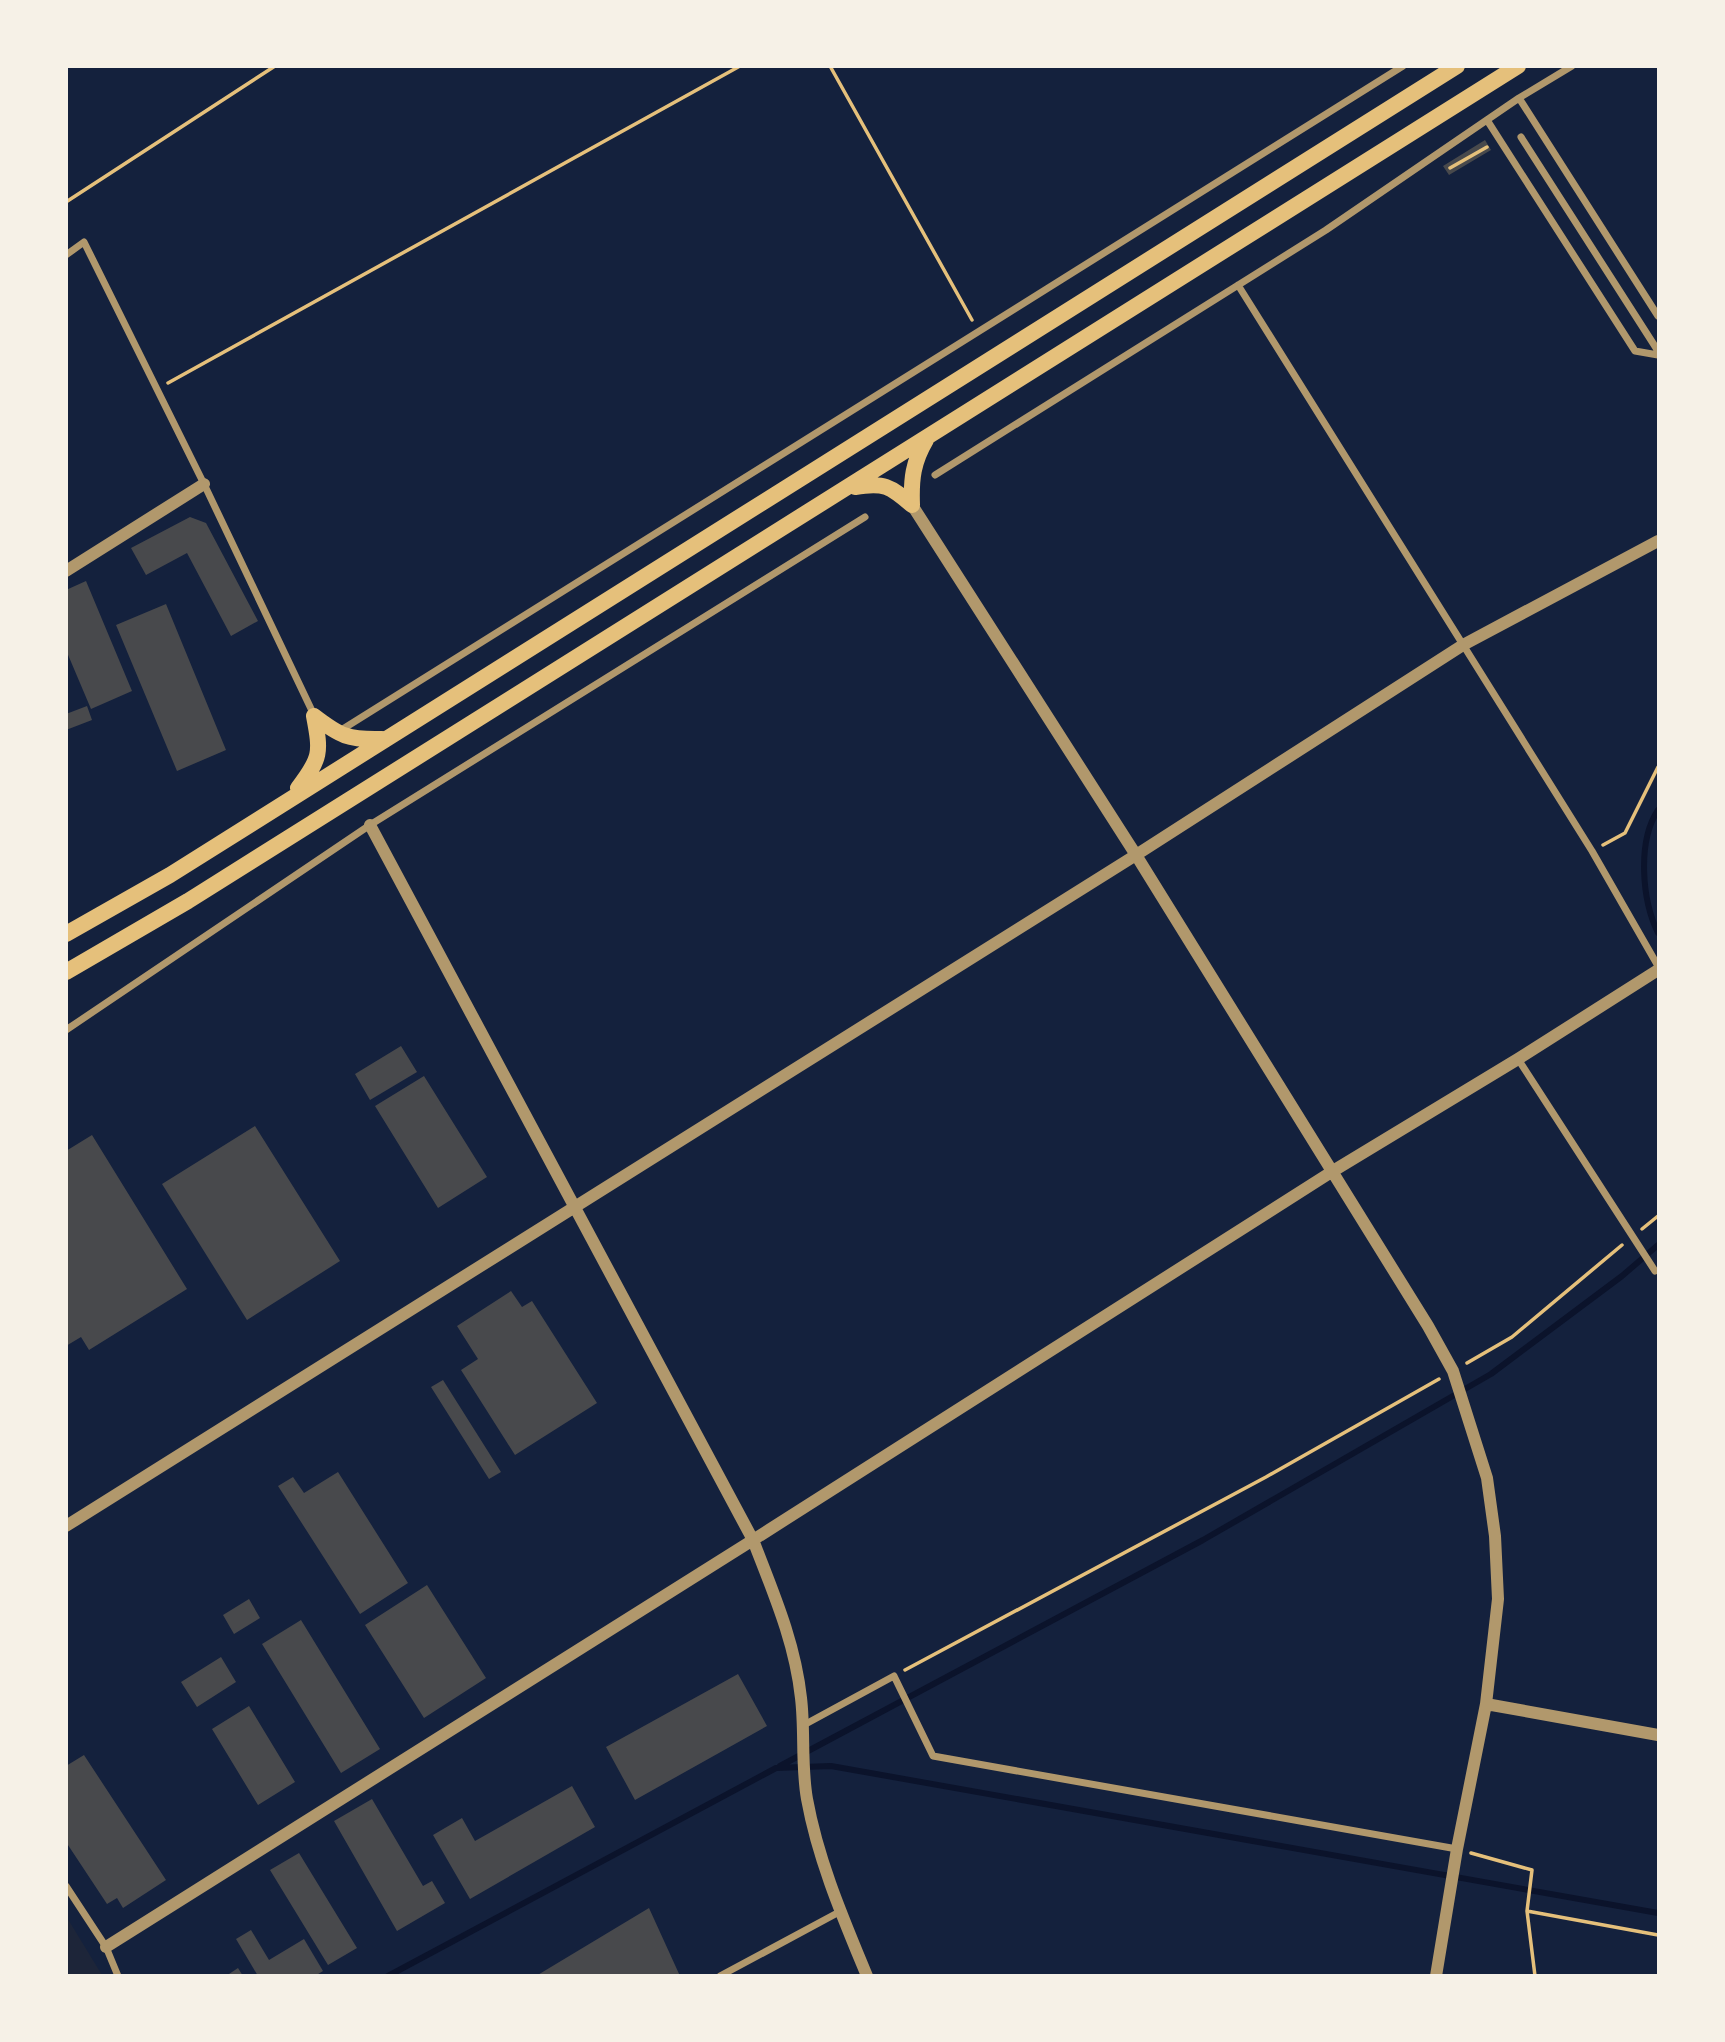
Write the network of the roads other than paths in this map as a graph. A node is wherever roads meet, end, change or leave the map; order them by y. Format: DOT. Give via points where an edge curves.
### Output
graph roads {
  1 [pos="1403,66"];
  2 [pos="1457,66"];
  3 [pos="1518,66"];
  4 [pos="1572,66"];
  5 [pos="1519,98"];
  6 [pos="1486,120"];
  7 [pos="1521,137"];
  8 [pos="66,255"];
  9 [pos="1238,285"];
  10 [pos="1658,316"];
  11 [pos="1658,353"];
  12 [pos="929,435"];
  13 [pos="935,475"];
  14 [pos="204,484"];
  15 [pos="846,489"];
  16 [pos="912,505"];
  17 [pos="865,517"];
  18 [pos="1658,541"];
  19 [pos="66,570"];
  20 [pos="1463,645"];
  21 [pos="314,716"];
  22 [pos="337,733"];
  23 [pos="385,738"];
  24 [pos="293,796"];
  25 [pos="370,825"];
  26 [pos="1136,855"];
  27 [pos="66,934"];
  28 [pos="1658,968"];
  29 [pos="66,972"];
  30 [pos="66,1030"];
  31 [pos="1518,1059"];
  32 [pos="1333,1171"];
  33 [pos="574,1208"];
  34 [pos="1655,1270"];
  35 [pos="66,1526"];
  36 [pos="753,1539"];
  37 [pos="1486,1704"];
  38 [pos="802,1726"];
  39 [pos="1658,1735"];
  40 [pos="1457,1849"];
  41 [pos="66,1886"];
  42 [pos="841,1911"];
  43 [pos="106,1947"];
  44 [pos="118,1976"];
  45 [pos="720,1976"];
  46 [pos="867,1976"];
  47 [pos="1436,1976"];
  1 -- 22 [label="street"];
  2 -- 23 [label="highway"];
  3 -- 12 [label="highway"];
  4 -- 5 [label="street"];
  5 -- 6 [label="street"];
  5 -- 10 [label="street"];
  6 -- 9 [label="street"];
  6 -- 11 [label="street" via="1635,351"];
  7 -- 11 [label="street"];
  8 -- 14 [label="street" via="85,242"];
  9 -- 13 [label="street"];
  9 -- 20 [label="street"];
  12 -- 15 [label="highway"];
  12 -- 16 [label="highway" via="915,458"];
  14 -- 19 [label="street"];
  14 -- 21 [label="street"];
  15 -- 16 [label="highway" via="873,484 891,487"];
  15 -- 29 [label="highway" via="188,901"];
  16 -- 26 [label="street"];
  17 -- 25 [label="street"];
  18 -- 20 [label="street"];
  20 -- 26 [label="street"];
  20 -- 28 [label="street" via="1592,851"];
  21 -- 22 [label="highway"];
  21 -- 24 [label="highway" via="320,745 315,766"];
  22 -- 23 [label="highway" via="358,739"];
  23 -- 24 [label="highway"];
  24 -- 27 [label="highway" via="170,875"];
  25 -- 30 [label="street"];
  25 -- 33 [label="street"];
  26 -- 32 [label="street"];
  26 -- 33 [label="street"];
  28 -- 31 [label="street"];
  31 -- 32 [label="street"];
  31 -- 34 [label="street"];
  32 -- 36 [label="street"];
  32 -- 37 [label="street" via="1453,1371 1487,1478 1498,1599"];
  33 -- 35 [label="street"];
  33 -- 36 [label="street"];
  36 -- 38 [label="street" via="791,1642"];
  36 -- 43 [label="street"];
  37 -- 39 [label="street"];
  37 -- 40 [label="street"];
  38 -- 40 [label="street" via="894,1676 933,1756"];
  38 -- 42 [label="street" via="807,1797 819,1852"];
  40 -- 47 [label="street"];
  41 -- 43 [label="street"];
  42 -- 45 [label="street"];
  42 -- 46 [label="street"];
  43 -- 44 [label="street"];
}
